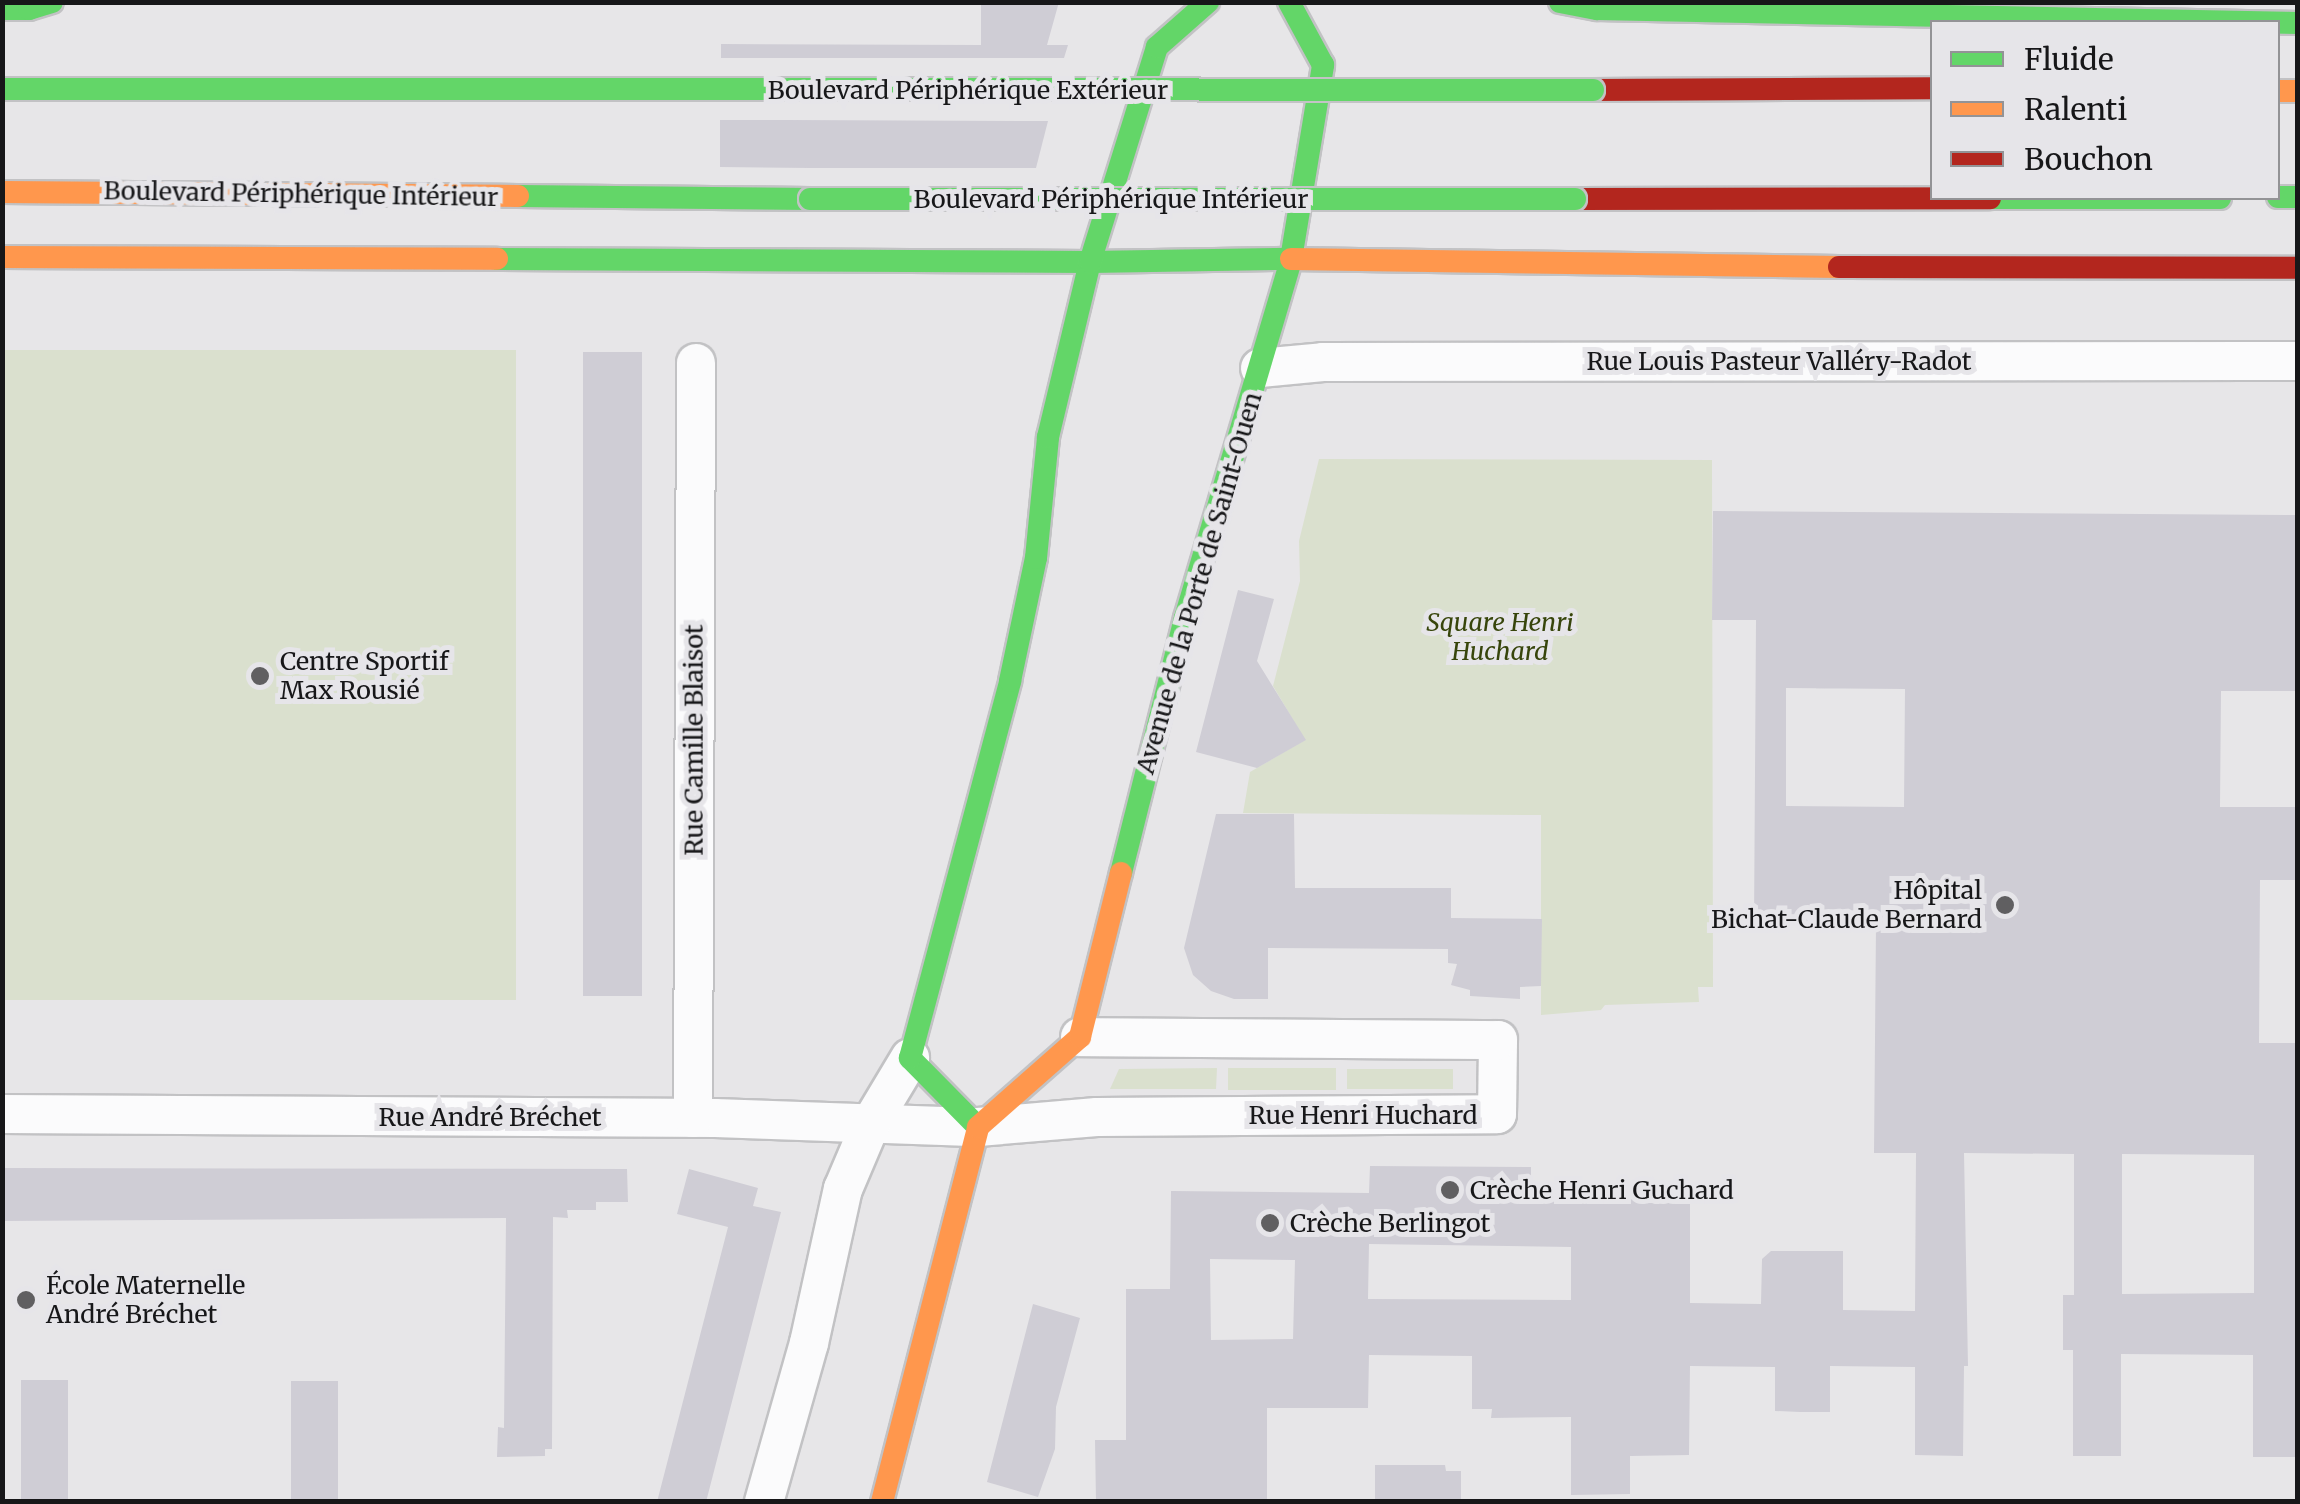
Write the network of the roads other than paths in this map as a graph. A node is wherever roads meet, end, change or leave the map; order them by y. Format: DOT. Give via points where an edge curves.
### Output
graph roads {
  1 [pos="52,2"];
  2 [pos="1208,2"];
  3 [pos="1288,2"];
  4 [pos="1560,2"];
  5 [pos="2,9"];
  6 [pos="2175,20"];
  7 [pos="1930,88"];
  8 [pos="2,89"];
  9 [pos="2,192"];
  10 [pos="1930,198"];
  11 [pos="2,257"];
  12 [pos="1292,259"];
  13 [pos="1090,262"];
  14 [pos="2298,268"];
  15 [pos="2298,361"];
  16 [pos="696,363"];
  17 [pos="1260,368"];
  18 [pos="1080,1037"];
  19 [pos="910,1058"];
  20 [pos="2,1114"];
  21 [pos="692,1118"];
  22 [pos="871,1123"];
  23 [pos="978,1127"];
  24 [pos="764,1502"];
  25 [pos="882,1502"];
  1 -- 5 [label="main road"];
  2 -- 13 [label="main road" via="1157,47"];
  3 -- 12 [label="main road, Avenue de la Porte de Saint-Ouen" via="1323,65"];
  4 -- 6 [label="main road" via="1596,9"];
  7 -- 8 [label="main road, Boulevard Périphérique Extérieur, bridge"];
  9 -- 10 [label="main road, Boulevard Périphérique Intérieur, bridge"];
  11 -- 13 [label="main road"];
  12 -- 13 [label="main road"];
  12 -- 14 [label="main road"];
  12 -- 17 [label="main road, Avenue de la Porte de Saint-Ouen"];
  13 -- 19 [label="main road" via="1048,437 1036,558 1010,681"];
  15 -- 17 [label="street, Rue Louis Pasteur Valléry-Radot" via="1323,362"];
  16 -- 21 [label="street, Rue Camille Blaisot"];
  17 -- 18 [label="main road, Avenue de la Porte de Saint-Ouen" via="1185,618"];
  18 -- 23 [label="main road"];
  18 -- 23 [label="street, Rue Henri Huchard" via="1498,1040 1497,1114 1097,1116"];
  19 -- 22 [label="street"];
  19 -- 23 [label="main road"];
  20 -- 21 [label="street, Rue André Bréchet"];
  21 -- 22 [label="street, Rue André Bréchet"];
  22 -- 23 [label="street, Rue André Bréchet"];
  22 -- 24 [label="street" via="843,1188"];
  23 -- 25 [label="main road"];
}
